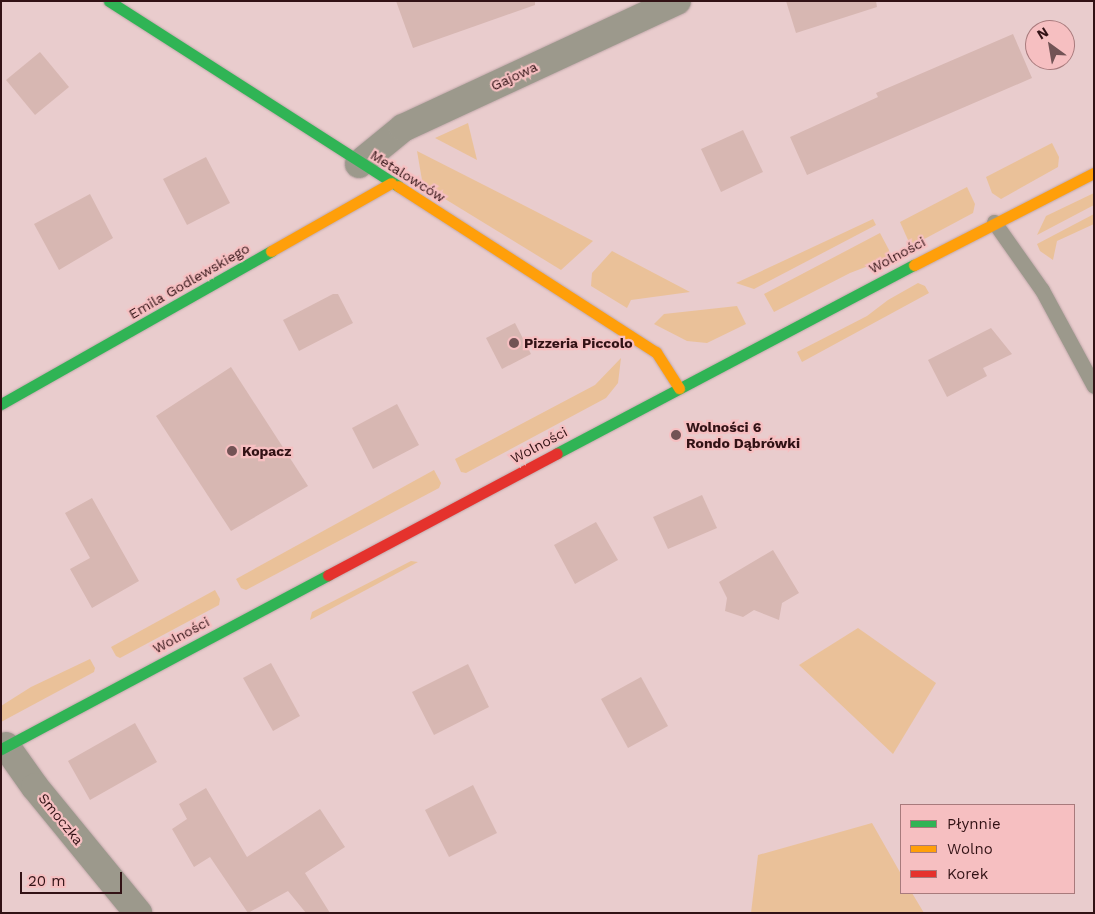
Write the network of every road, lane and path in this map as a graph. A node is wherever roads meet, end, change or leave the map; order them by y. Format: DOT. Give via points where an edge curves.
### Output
graph roads {
  1 [pos="109,1"];
  2 [pos="677,1"];
  3 [pos="360,164"];
  4 [pos="1094,173"];
  5 [pos="391,183"];
  6 [pos="994,222"];
  7 [pos="1094,386"];
  8 [pos="679,388"];
  9 [pos="1,404"];
  10 [pos="4,747"];
  11 [pos="138,913"];
  1 -- 3 [label="main road, Metalowców"];
  2 -- 3 [label="street, Gajowa" via="403,128"];
  3 -- 5 [label="main road, Metalowców"];
  4 -- 6 [label="main road, Wolności"];
  5 -- 8 [label="main road, Metalowców" via="656,352"];
  5 -- 9 [label="main road, Emila Godlewskiego"];
  6 -- 7 [label="lane" via="1042,290"];
  6 -- 8 [label="main road, Wolności"];
  8 -- 10 [label="main road, Wolności"];
  10 -- 11 [label="street, Smoczka"];
}
